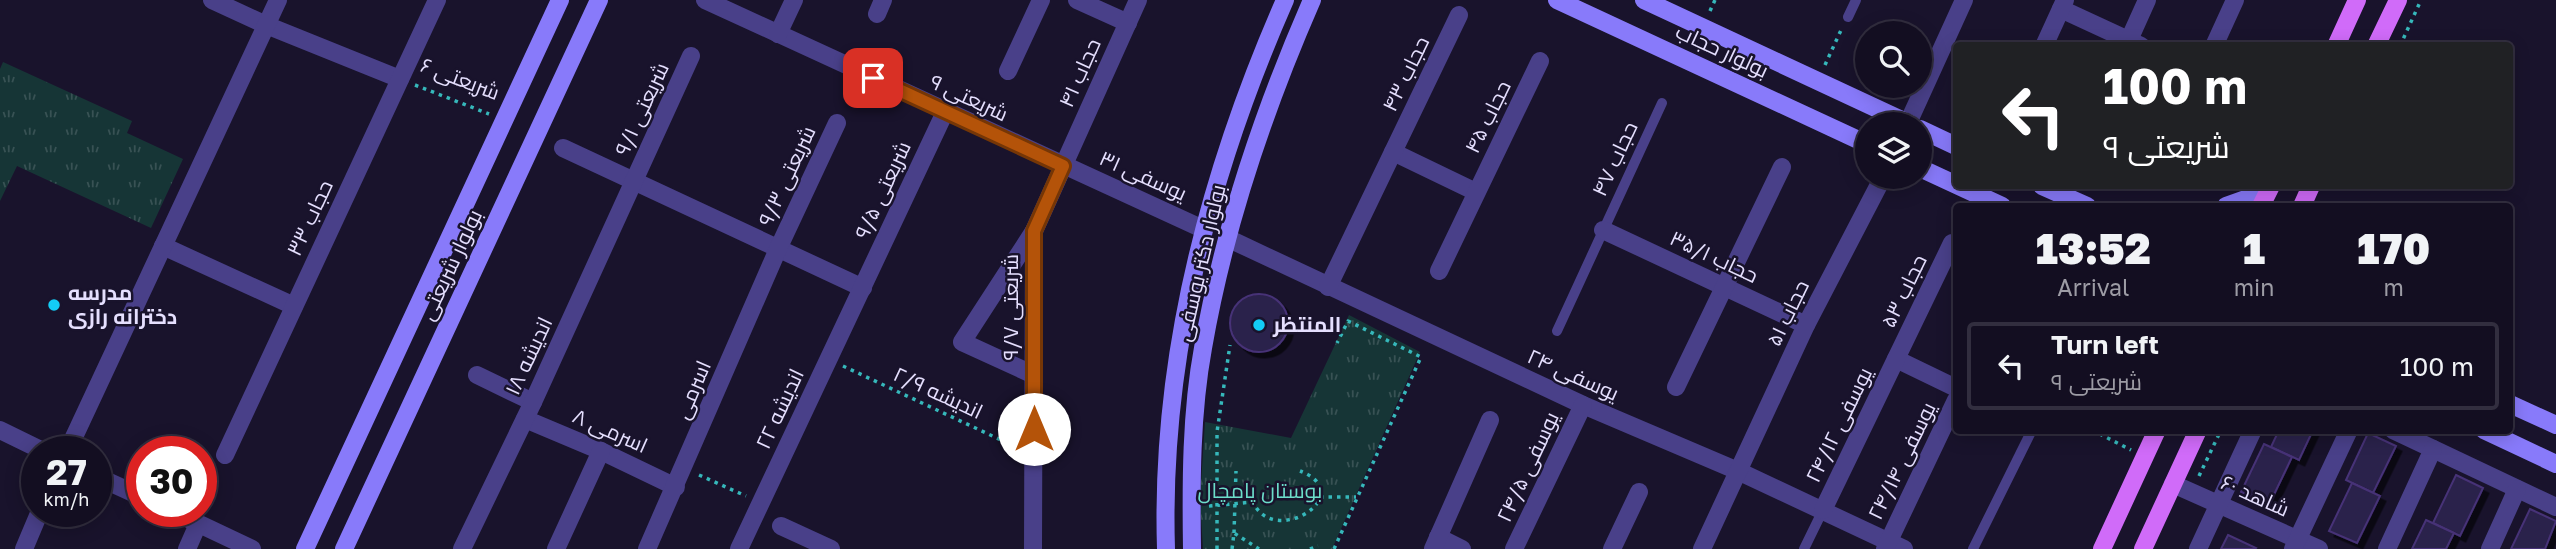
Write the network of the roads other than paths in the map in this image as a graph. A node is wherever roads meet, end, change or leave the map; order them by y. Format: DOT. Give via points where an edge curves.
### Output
graph roads {
  1 [pos="212,0"];
  2 [pos="278,0"];
  3 [pos="437,0"];
  4 [pos="560,0"];
  5 [pos="599,0"];
  6 [pos="705,0"];
  7 [pos="794,0"];
  8 [pos="1041,0"];
  9 [pos="1077,0"];
  10 [pos="1139,0"];
  11 [pos="1285,0"];
  12 [pos="1312,0"];
  13 [pos="1557,0"];
  14 [pos="1644,0"];
  15 [pos="1856,0"];
  16 [pos="1964,0"];
  17 [pos="2147,0"];
  18 [pos="2235,0"];
  19 [pos="2357,0"];
  20 [pos="2398,0"];
  21 [pos="2063,4"];
  22 [pos="1459,15"];
  23 [pos="1848,17"];
  24 [pos="1128,23"];
  25 [pos="267,25"];
  26 [pos="778,34"];
  27 [pos="2046,42"];
  28 [pos="2133,42"];
  29 [pos="2135,42"];
  30 [pos="2216,42"];
  31 [pos="2338,42"];
  32 [pos="2378,42"];
  33 [pos="691,56"];
  34 [pos="1540,61"];
  35 [pos="1008,71"];
  36 [pos="400,79"];
  37 [pos="1662,103"];
  38 [pos="945,112"];
  39 [pos="1885,112"];
  40 [pos="1918,112"];
  41 [pos="837,123"];
  42 [pos="1932,134"];
  43 [pos="1855,138"];
  44 [pos="1953,145"];
  45 [pos="563,148"];
  46 [pos="1393,152"];
  47 [pos="1063,166"];
  48 [pos="1782,167"];
  49 [pos="1932,174"];
  50 [pos="634,180"];
  51 [pos="1953,184"];
  52 [pos="1877,189"];
  53 [pos="1964,189"];
  54 [pos="2049,189"];
  55 [pos="1476,192"];
  56 [pos="2267,194"];
  57 [pos="1995,203"];
  58 [pos="2080,203"];
  59 [pos="2236,203"];
  60 [pos="1203,229"];
  61 [pos="1603,230"];
  62 [pos="1034,231"];
  63 [pos="1227,238"];
  64 [pos="1952,243"];
  65 [pos="163,246"];
  66 [pos="778,249"];
  67 [pos="1438,271"];
  68 [pos="1328,287"];
  69 [pos="1724,287"];
  70 [pos="863,288"];
  71 [pos="294,306"];
  72 [pos="1806,325"];
  73 [pos="1557,331"];
  74 [pos="1896,359"];
  75 [pos="477,375"];
  76 [pos="1034,375"];
  77 [pos="1676,387"];
  78 [pos="1953,387"];
  79 [pos="533,402"];
  80 [pos="1583,405"];
  81 [pos="2513,405"];
  82 [pos="1953,407"];
  83 [pos="525,419"];
  84 [pos="1490,420"];
  85 [pos="2556,425"];
  86 [pos="0,430"];
  87 [pos="2030,434"];
  88 [pos="2155,434"];
  89 [pos="2196,434"];
  90 [pos="2251,434"];
  91 [pos="2347,434"];
  92 [pos="2401,434"];
  93 [pos="2492,434"];
  94 [pos="74,436"];
  95 [pos="21,440"];
  96 [pos="2433,449"];
  97 [pos="601,451"];
  98 [pos="225,455"];
  99 [pos="2556,464"];
  100 [pos="1738,471"];
  101 [pos="2173,484"];
  102 [pos="676,487"];
  103 [pos="2517,489"];
  104 [pos="1639,492"];
  105 [pos="2219,505"];
  106 [pos="2556,507"];
  107 [pos="1823,510"];
  108 [pos="781,526"];
  109 [pos="33,527"];
  110 [pos="197,527"];
  111 [pos="204,527"];
  112 [pos="1435,543"];
  113 [pos="2295,544"];
  114 [pos="1892,547"];
  115 [pos="24,549"];
  116 [pos="187,549"];
  117 [pos="252,549"];
  118 [pos="305,549"];
  119 [pos="344,549"];
  120 [pos="463,549"];
  121 [pos="556,549"];
  122 [pos="647,549"];
  123 [pos="739,549"];
  124 [pos="831,549"];
  125 [pos="1033,549"];
  126 [pos="1166,549"];
  127 [pos="1192,549"];
  128 [pos="1462,549"];
  129 [pos="1514,549"];
  130 [pos="1612,549"];
  131 [pos="1702,549"];
  132 [pos="1804,549"];
  133 [pos="1973,549"];
  134 [pos="2102,549"];
  135 [pos="2143,549"];
  136 [pos="2198,549"];
  137 [pos="2319,549"];
  138 [pos="2387,549"];
  139 [pos="2490,549"];
  1 -- 25 [label="street"];
  2 -- 25 [label="street"];
  3 -- 36 [label="street, حجاب ۳۳"];
  4 -- 118 [label="main road, بولوار شریعتی"];
  5 -- 119 [label="main road, بولوار شریعتی"];
  6 -- 26 [label="street, شریعتی ۹"];
  7 -- 26 [label="street"];
  8 -- 35 [label="street"];
  9 -- 24 [label="street"];
  10 -- 24 [label="street, حجاب ۴۱"];
  11 -- 60 [label="main road, بولوار دکتر یوسفی" via="1232,132"];
  12 -- 63 [label="main road, بولوار دکتر یوسفی" via="1256,140"];
  13 -- 43 [label="main road, بولوار حجاب"];
  14 -- 39 [label="main road, بولوار حجاب"];
  15 -- 23 [label="lane"];
  16 -- 40 [label="street"];
  17 -- 29 [label="street"];
  18 -- 30 [label="street"];
  19 -- 31 [label="main road"];
  20 -- 32 [label="main road"];
  21 -- 27 [label="street"];
  21 -- 28 [label="street"];
  22 -- 46 [label="street, حجاب ۴۳"];
  24 -- 47 [label="street, حجاب ۴۱"];
  25 -- 36 [label="street"];
  25 -- 65 [label="street"];
  26 -- 38 [label="street, شریعتی ۹"];
  33 -- 50 [label="street, شریعتی ۹/۱"];
  34 -- 55 [label="street, حجاب ۴۵"];
  36 -- 71 [label="street, حجاب ۳۳"];
  37 -- 61 [label="lane, حجاب ۴۷"];
  38 -- 47 [label="street, شریعتی ۹"];
  38 -- 70 [label="street, شریعتی ۹/۵"];
  41 -- 66 [label="street, شریعتی ۹/۳"];
  42 -- 44 [label="main road, بولوار حجاب"];
  45 -- 50 [label="street"];
  46 -- 55 [label="street"];
  46 -- 68 [label="street, حجاب ۴۳"];
  47 -- 60 [label="street, یوسفی ۳۱"];
  47 -- 62 [label="street, شریعتی ۹/۷"];
  48 -- 69 [label="street"];
  49 -- 51 [label="main road"];
  50 -- 66 [label="street"];
  50 -- 79 [label="street, اندیشه ۱۸"];
  52 -- 72 [label="street, حجاب ۵۱"];
  53 -- 57 [label="main road"];
  54 -- 58 [label="main road"];
  55 -- 67 [label="street, حجاب ۴۵"];
  56 -- 59 [label="main road"];
  60 -- 63 [label="main road"];
  60 -- 126 [label="main road, بولوار دکتر یوسفی" via="1178,346 1167,463"];
  61 -- 69 [label="street, حجاب ۳۵/۱"];
  61 -- 73 [label="lane, حجاب ۴۷"];
  62 -- 76 [label="street, شریعتی ۹/۷"];
  62 -- 76 [label="street" via="962,342"];
  63 -- 68 [label="street, یوسفی ۲۴"];
  63 -- 127 [label="main road, بولوار دکتر یوسفی" via="1202,350 1192,464"];
  64 -- 74 [label="street, حجاب ۵۳"];
  65 -- 71 [label="street"];
  65 -- 94 [label="street"];
  66 -- 70 [label="street"];
  66 -- 102 [label="street, اسرمی"];
  68 -- 80 [label="street, یوسفی ۲۴"];
  69 -- 72 [label="street, حجاب ۳۵/۱"];
  69 -- 77 [label="street"];
  70 -- 123 [label="street, اندیشه ۲۲"];
  71 -- 98 [label="street, حجاب ۳۳"];
  72 -- 100 [label="street, حجاب ۵۱"];
  74 -- 78 [label="street"];
  74 -- 107 [label="street, یوسفی ۲۴/۱۲"];
  75 -- 79 [label="street"];
  76 -- 125 [label="street, شریعتی ۹/۷"];
  79 -- 83 [label="street, اندیشه ۱۸"];
  80 -- 100 [label="street, یوسفی ۲۴"];
  80 -- 129 [label="street, یوسفی ۲۴/۵"];
  81 -- 85 [label="main road"];
  82 -- 114 [label="street, یوسفی ۲۴/۱۴"];
  83 -- 97 [label="street, اسرمی ۸"];
  83 -- 120 [label="street, اندیشه ۱۸"];
  84 -- 112 [label="street"];
  86 -- 95 [label="street"];
  87 -- 133 [label="lane"];
  88 -- 134 [label="main road"];
  89 -- 101 [label="main road"];
  90 -- 105 [label="street"];
  91 -- 113 [label="street"];
  92 -- 96 [label="street"];
  93 -- 99 [label="main road"];
  96 -- 103 [label="street"];
  96 -- 138 [label="street"];
  97 -- 102 [label="street, اسرمی ۸"];
  97 -- 121 [label="street"];
  100 -- 107 [label="street, یوسفی ۲۴"];
  100 -- 131 [label="street, حجاب ۵۱"];
  101 -- 105 [label="street, شاهد ۶۰"];
  101 -- 135 [label="main road"];
  102 -- 122 [label="street, اسرمی"];
  103 -- 106 [label="street"];
  103 -- 139 [label="street"];
  104 -- 130 [label="street"];
  105 -- 113 [label="street, شاهد ۶۰"];
  105 -- 136 [label="street"];
  107 -- 114 [label="street, یوسفی ۲۴"];
  107 -- 132 [label="lane"];
  108 -- 124 [label="street"];
  109 -- 115 [label="street"];
  110 -- 116 [label="street"];
  111 -- 117 [label="street"];
  112 -- 128 [label="street"];
  113 -- 137 [label="street, شاهد ۶۰"];
}
